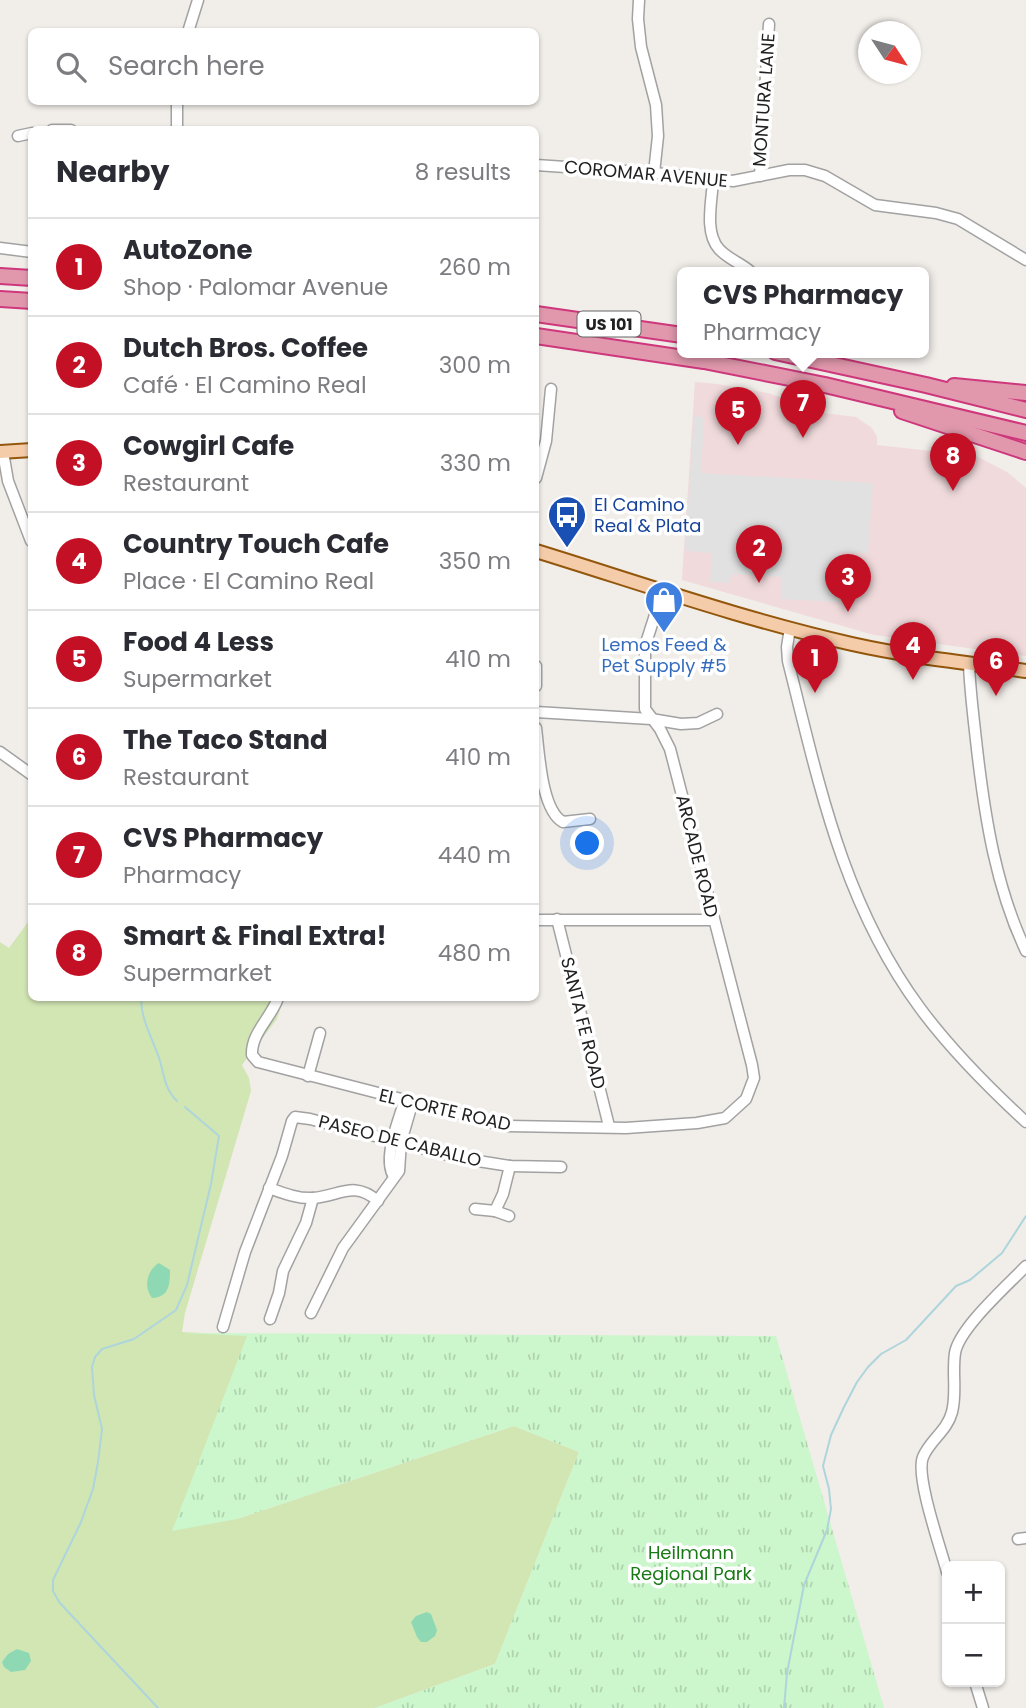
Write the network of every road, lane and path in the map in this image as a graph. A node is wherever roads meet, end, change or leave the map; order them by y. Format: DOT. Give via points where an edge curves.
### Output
graph roads {
  1 [pos="198,0"];
  2 [pos="639,0"];
  3 [pos="769,24"];
  4 [pos="189,28"];
  5 [pos="177,105"];
  6 [pos="177,126"];
  7 [pos="28,134"];
  8 [pos="18,136"];
  9 [pos="539,165"];
  10 [pos="654,173"];
  11 [pos="760,176"];
  12 [pos="713,180"];
  13 [pos="0,248"];
  14 [pos="28,251"];
  15 [pos="1026,261"];
  16 [pos="744,267"];
  17 [pos="0,276"];
  18 [pos="28,278"];
  19 [pos="0,299"];
  20 [pos="28,301"];
  21 [pos="0,307"];
  22 [pos="28,307"];
  23 [pos="539,314"];
  24 [pos="677,334"];
  25 [pos="539,336"];
  26 [pos="677,357"];
  27 [pos="684,358"];
  28 [pos="802,358"];
  29 [pos="825,385"];
  30 [pos="926,385"];
  31 [pos="551,389"];
  32 [pos="1026,393"];
  33 [pos="1026,410"];
  34 [pos="1026,433"];
  35 [pos="28,450"];
  36 [pos="1,452"];
  37 [pos="1026,452"];
  38 [pos="539,468"];
  39 [pos="28,533"];
  40 [pos="539,552"];
  41 [pos="663,590"];
  42 [pos="790,628"];
  43 [pos="970,664"];
  44 [pos="1026,671"];
  45 [pos="539,712"];
  46 [pos="717,714"];
  47 [pos="651,719"];
  48 [pos="0,752"];
  49 [pos="539,754"];
  50 [pos="28,772"];
  51 [pos="590,819"];
  52 [pos="557,919"];
  53 [pos="539,920"];
  54 [pos="713,920"];
  55 [pos="1026,951"];
  56 [pos="277,1001"];
  57 [pos="320,1034"];
  58 [pos="308,1076"];
  59 [pos="408,1103"];
  60 [pos="725,1118"];
  61 [pos="1026,1122"];
  62 [pos="609,1126"];
  63 [pos="397,1141"];
  64 [pos="510,1166"];
  65 [pos="561,1167"];
  66 [pos="269,1188"];
  67 [pos="313,1198"];
  68 [pos="378,1201"];
  69 [pos="475,1209"];
  70 [pos="495,1211"];
  71 [pos="509,1216"];
  72 [pos="1026,1266"];
  73 [pos="312,1313"];
  74 [pos="270,1319"];
  75 [pos="223,1327"];
  76 [pos="944,1561"];
  77 [pos="976,1687"];
  78 [pos="982,1708"];
  1 -- 4 [label="street"];
  2 -- 10 [label="street" via="641,47 656,105"];
  3 -- 11 [label="street, MONTURA LANE"];
  5 -- 6 [label="street"];
  7 -- 8 [label="street"];
  9 -- 10 [label="street, COROMAR AVENUE"];
  10 -- 12 [label="street, COROMAR AVENUE"];
  11 -- 12 [label="street, COROMAR AVENUE"];
  11 -- 15 [label="street, COROMAR AVENUE" via="813,171 875,205 958,219"];
  12 -- 16 [label="street" via="713,239"];
  13 -- 14 [label="street"];
  17 -- 18 [label="highway"];
  19 -- 20 [label="highway"];
  21 -- 22 [label="highway"];
  23 -- 24 [label="highway, US 101"];
  25 -- 26 [label="highway, US 101"];
  27 -- 29 [label="highway, US 101"];
  28 -- 30 [label="highway"];
  29 -- 34 [label="highway, US 101"];
  29 -- 37 [label="highway"];
  30 -- 32 [label="highway"];
  30 -- 33 [label="highway"];
  31 -- 38 [label="street" via="547,441"];
  35 -- 36 [label="main road"];
  36 -- 39 [label="street"];
  40 -- 41 [label="main road"];
  41 -- 42 [label="main road"];
  41 -- 47 [label="street, ARCADE ROAD" via="645,646 645,709"];
  42 -- 43 [label="main road" via="860,646"];
  42 -- 61 [label="street" via="788,661 828,821 859,898 892,966 920,1009"];
  43 -- 44 [label="main road"];
  43 -- 55 [label="street" via="991,841 1002,888"];
  45 -- 47 [label="street"];
  46 -- 47 [label="street" via="698,723"];
  47 -- 54 [label="street, ARCADE ROAD" via="670,748"];
  48 -- 50 [label="street"];
  49 -- 51 [label="street" via="552,812 566,822"];
  52 -- 53 [label="street"];
  52 -- 54 [label="street"];
  52 -- 62 [label="street, SANTA FE ROAD"];
  54 -- 60 [label="street, ARCADE ROAD" via="754,1078 746,1099"];
  56 -- 58 [label="street, EL CORTE ROAD" via="253,1040 254,1058"];
  57 -- 58 [label="street"];
  58 -- 59 [label="street, EL CORTE ROAD"];
  59 -- 62 [label="street, EL CORTE ROAD" via="506,1126"];
  59 -- 63 [label="street"];
  60 -- 62 [label="street, EL CORTE ROAD" via="667,1126"];
  63 -- 64 [label="street, PASEO DE CABALLO"];
  63 -- 66 [label="street, PASEO DE CABALLO" via="295,1117"];
  63 -- 68 [label="street" via="390,1171 394,1177"];
  64 -- 65 [label="street, PASEO DE CABALLO"];
  64 -- 70 [label="street"];
  66 -- 67 [label="street"];
  66 -- 75 [label="street, PASEO DE CABALLO"];
  67 -- 68 [label="street" via="353,1190"];
  67 -- 74 [label="street" via="283,1270"];
  68 -- 73 [label="street" via="343,1248"];
  69 -- 70 [label="street"];
  70 -- 71 [label="street"];
  72 -- 76 [label="street" via="960,1338 949,1423 923,1457 921,1475"];
  77 -- 78 [label="street"];
}
